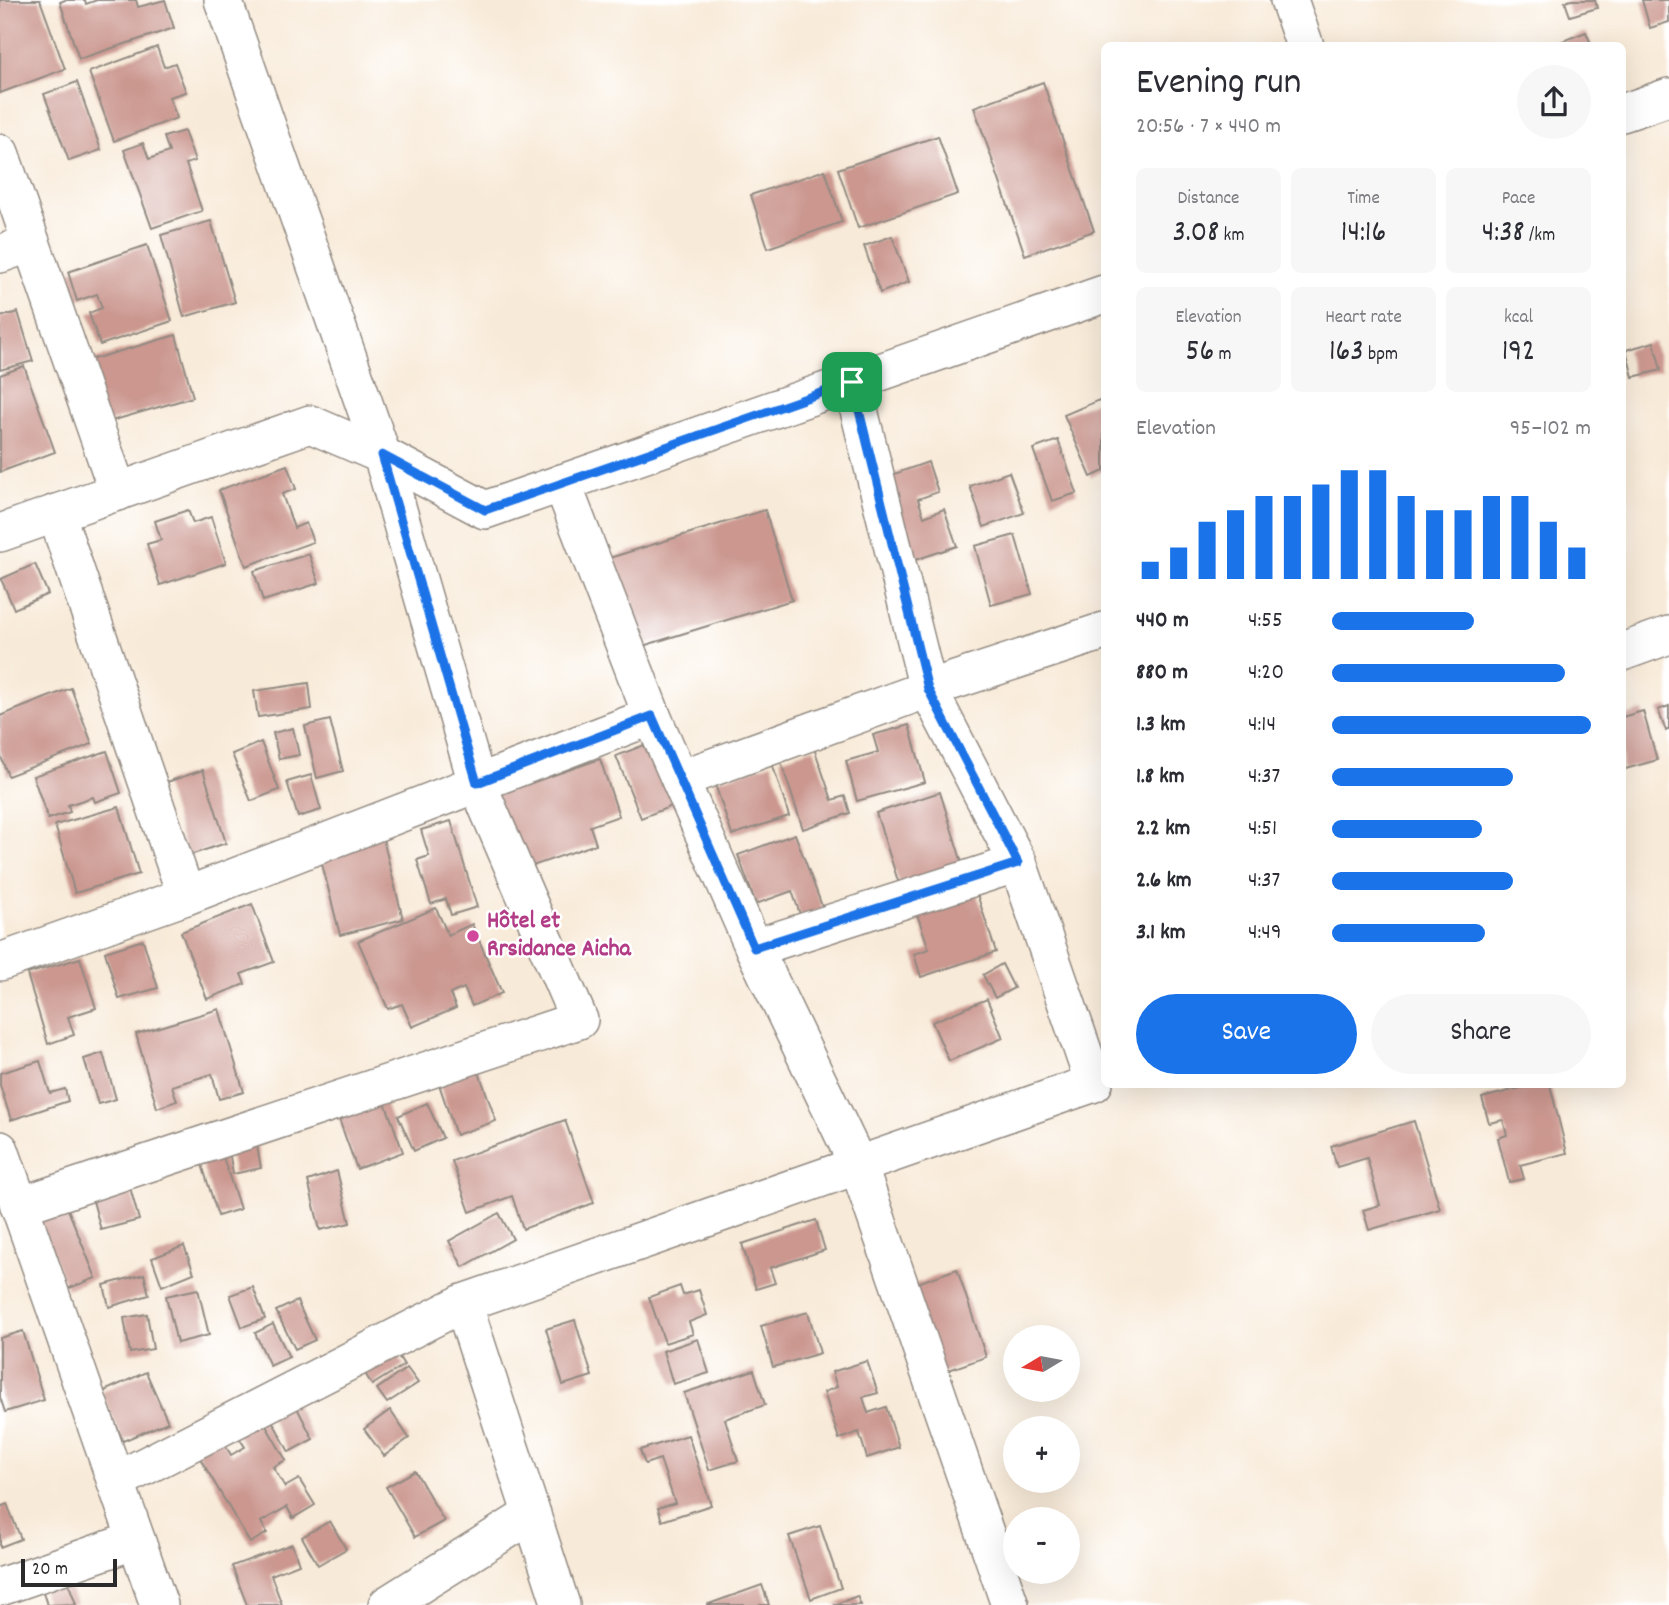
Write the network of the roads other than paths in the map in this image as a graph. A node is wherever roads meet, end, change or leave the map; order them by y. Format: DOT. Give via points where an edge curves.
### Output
graph roads {
  1 [pos="223,0"];
  2 [pos="1289,0"];
  3 [pos="1304,42"];
  4 [pos="1669,97"];
  5 [pos="1626,112"];
  6 [pos="0,153"];
  7 [pos="16,249"];
  8 [pos="1101,295"];
  9 [pos="852,382"];
  10 [pos="382,455"];
  11 [pos="562,483"];
  12 [pos="118,492"];
  13 [pos="56,513"];
  14 [pos="0,533"];
  15 [pos="1101,632"];
  16 [pos="1669,635"];
  17 [pos="1626,651"];
  18 [pos="928,689"];
  19 [pos="652,716"];
  20 [pos="680,779"];
  21 [pos="477,783"];
  22 [pos="1018,863"];
  23 [pos="187,896"];
  24 [pos="754,948"];
  25 [pos="0,961"];
  26 [pos="0,1150"];
  27 [pos="858,1165"];
  28 [pos="15,1222"];
  29 [pos="463,1303"];
  30 [pos="116,1482"];
  31 [pos="532,1514"];
  32 [pos="136,1540"];
  33 [pos="0,1587"];
  34 [pos="427,1593"];
  35 [pos="159,1605"];
  36 [pos="387,1605"];
  37 [pos="561,1605"];
  38 [pos="1010,1605"];
  1 -- 10 [label="street"];
  2 -- 3 [label="street"];
  4 -- 5 [label="street"];
  6 -- 7 [label="street"];
  7 -- 12 [label="street"];
  8 -- 9 [label="street"];
  9 -- 11 [label="street"];
  9 -- 18 [label="street"];
  10 -- 11 [label="street" via="485,510"];
  10 -- 12 [label="street" via="310,424"];
  10 -- 21 [label="street"];
  11 -- 19 [label="street"];
  12 -- 13 [label="street"];
  13 -- 14 [label="street"];
  13 -- 23 [label="street"];
  15 -- 18 [label="street"];
  16 -- 17 [label="street"];
  18 -- 20 [label="street"];
  18 -- 22 [label="street"];
  19 -- 20 [label="street"];
  19 -- 21 [label="street"];
  20 -- 24 [label="street"];
  21 -- 23 [label="street"];
  21 -- 28 [label="street" via="579,1020"];
  22 -- 24 [label="street"];
  22 -- 27 [label="street" via="1094,1083"];
  23 -- 25 [label="street"];
  24 -- 27 [label="street"];
  26 -- 28 [label="street"];
  27 -- 29 [label="street"];
  27 -- 38 [label="street"];
  28 -- 30 [label="street"];
  29 -- 30 [label="street"];
  29 -- 31 [label="street"];
  30 -- 32 [label="street"];
  31 -- 34 [label="street"];
  31 -- 37 [label="street"];
  32 -- 33 [label="street"];
  32 -- 35 [label="street"];
  34 -- 36 [label="street"];
}
